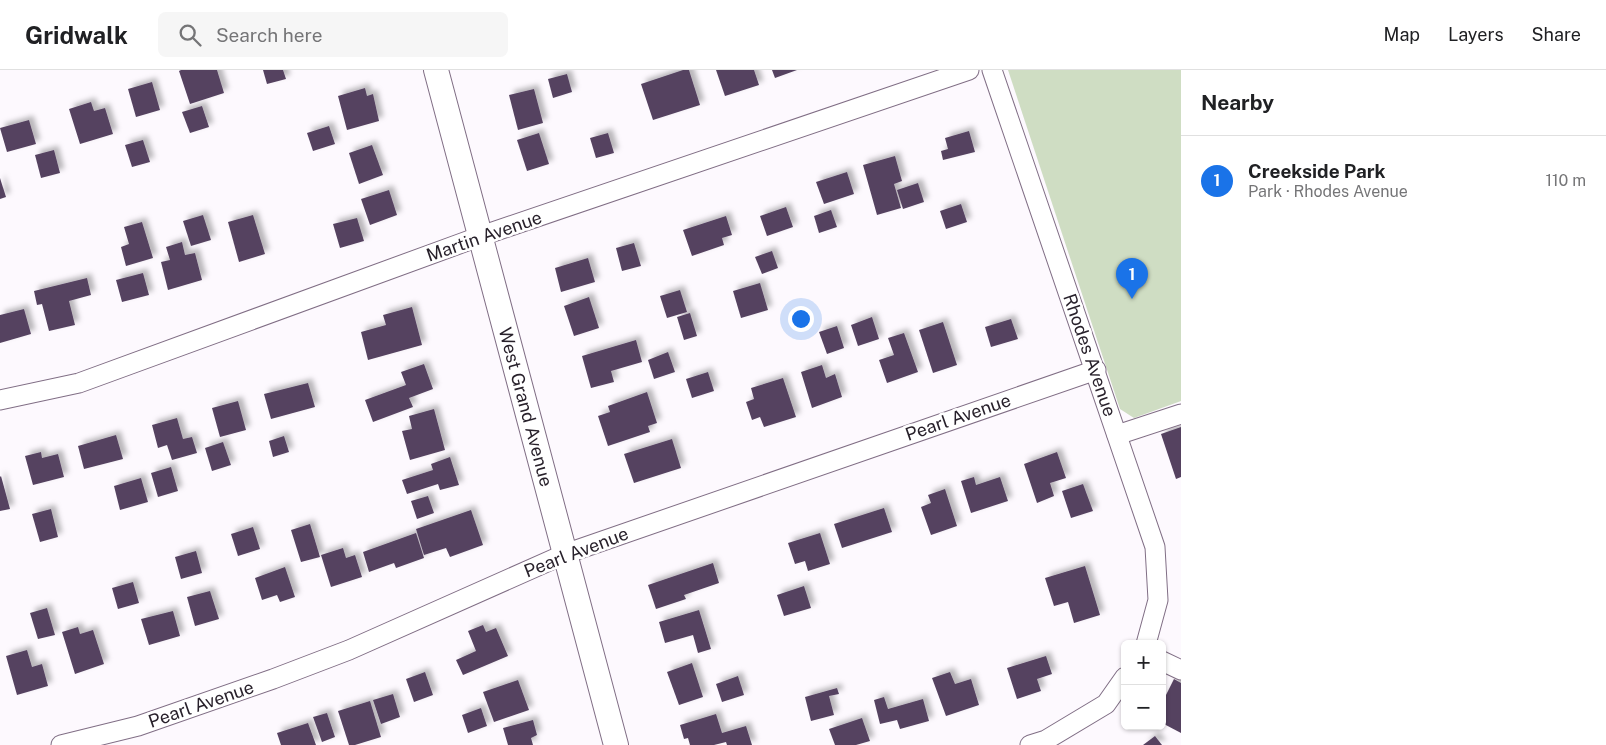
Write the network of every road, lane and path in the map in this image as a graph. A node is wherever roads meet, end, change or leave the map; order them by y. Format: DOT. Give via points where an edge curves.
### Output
graph roads {
  1 [pos="436,70"];
  2 [pos="969,70"];
  3 [pos="992,70"];
  4 [pos="481,236"];
  5 [pos="1096,370"];
  6 [pos="0,400"];
  7 [pos="1181,414"];
  8 [pos="1118,435"];
  9 [pos="565,554"];
  10 [pos="1147,640"];
  11 [pos="1166,663"];
  12 [pos="1181,670"];
  13 [pos="1121,683"];
  14 [pos="61,745"];
  15 [pos="616,745"];
  16 [pos="1030,745"];
  1 -- 4 [label="main road, West Grand Avenue"];
  2 -- 4 [label="street, Martin Avenue"];
  3 -- 5 [label="street, Rhodes Avenue"];
  4 -- 6 [label="street, Martin Avenue" via="79,383"];
  4 -- 9 [label="main road, West Grand Avenue"];
  5 -- 8 [label="street, Rhodes Avenue"];
  5 -- 9 [label="street, Pearl Avenue"];
  7 -- 8 [label="street"];
  8 -- 10 [label="street, Rhodes Avenue" via="1155,547 1158,600"];
  9 -- 14 [label="street, Pearl Avenue" via="349,650 273,679 138,726"];
  9 -- 15 [label="main road, West Grand Avenue"];
  11 -- 12 [label="street"];
  13 -- 16 [label="street" via="1106,704 1046,740"];
}
